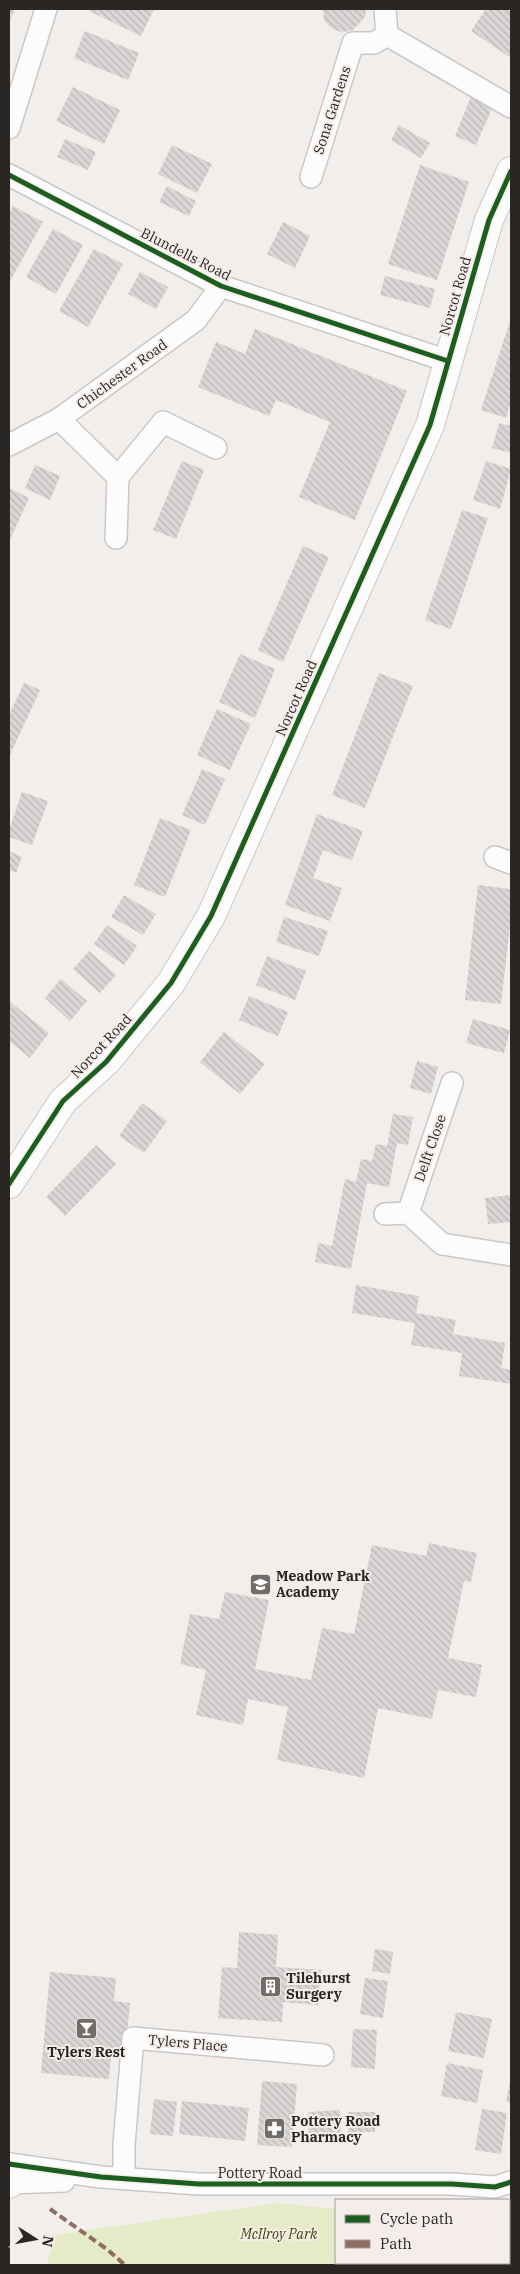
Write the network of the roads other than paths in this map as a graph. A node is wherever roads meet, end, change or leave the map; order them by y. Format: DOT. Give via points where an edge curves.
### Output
graph roads {
  1 [pos="46,9"];
  2 [pos="385,9"];
  3 [pos="387,35"];
  4 [pos="511,107"];
  5 [pos="9,128"];
  6 [pos="511,171"];
  7 [pos="9,175"];
  8 [pos="311,177"];
  9 [pos="221,286"];
  10 [pos="448,361"];
  11 [pos="59,419"];
  12 [pos="9,445"];
  13 [pos="216,448"];
  14 [pos="118,477"];
  15 [pos="116,538"];
  16 [pos="452,1083"];
  17 [pos="9,1184"];
  18 [pos="408,1213"];
  19 [pos="385,1214"];
  20 [pos="511,1255"];
  21 [pos="323,2055"];
  22 [pos="9,2166"];
  23 [pos="101,2177"];
  24 [pos="124,2178"];
  25 [pos="511,2182"];
  26 [pos="9,2184"];
  1 -- 5 [label="street"];
  2 -- 3 [label="street"];
  3 -- 4 [label="street"];
  3 -- 8 [label="street, Sona Gardens" via="374,44 353,43"];
  6 -- 10 [label="street, Norcot Road" via="489,220"];
  7 -- 9 [label="street, Blundells Road"];
  9 -- 10 [label="street, Blundells Road"];
  9 -- 11 [label="street, Chichester Road" via="196,320"];
  10 -- 17 [label="street, Norcot Road" via="430,425 211,916 171,983 106,1062 64,1101"];
  11 -- 12 [label="street, Chichester Road"];
  11 -- 14 [label="street"];
  13 -- 14 [label="street" via="163,422"];
  14 -- 15 [label="street"];
  16 -- 18 [label="street, Delft Close"];
  18 -- 19 [label="street"];
  18 -- 20 [label="street" via="442,1244"];
  21 -- 24 [label="street, Tylers Place" via="133,2038"];
  22 -- 23 [label="street, Pottery Road"];
  22 -- 26 [label="street"];
  23 -- 24 [label="street, Pottery Road"];
  23 -- 26 [label="street, Pottery Road" via="42,2184"];
  24 -- 25 [label="street, Pottery Road" via="199,2184 452,2184 495,2187"];
}
